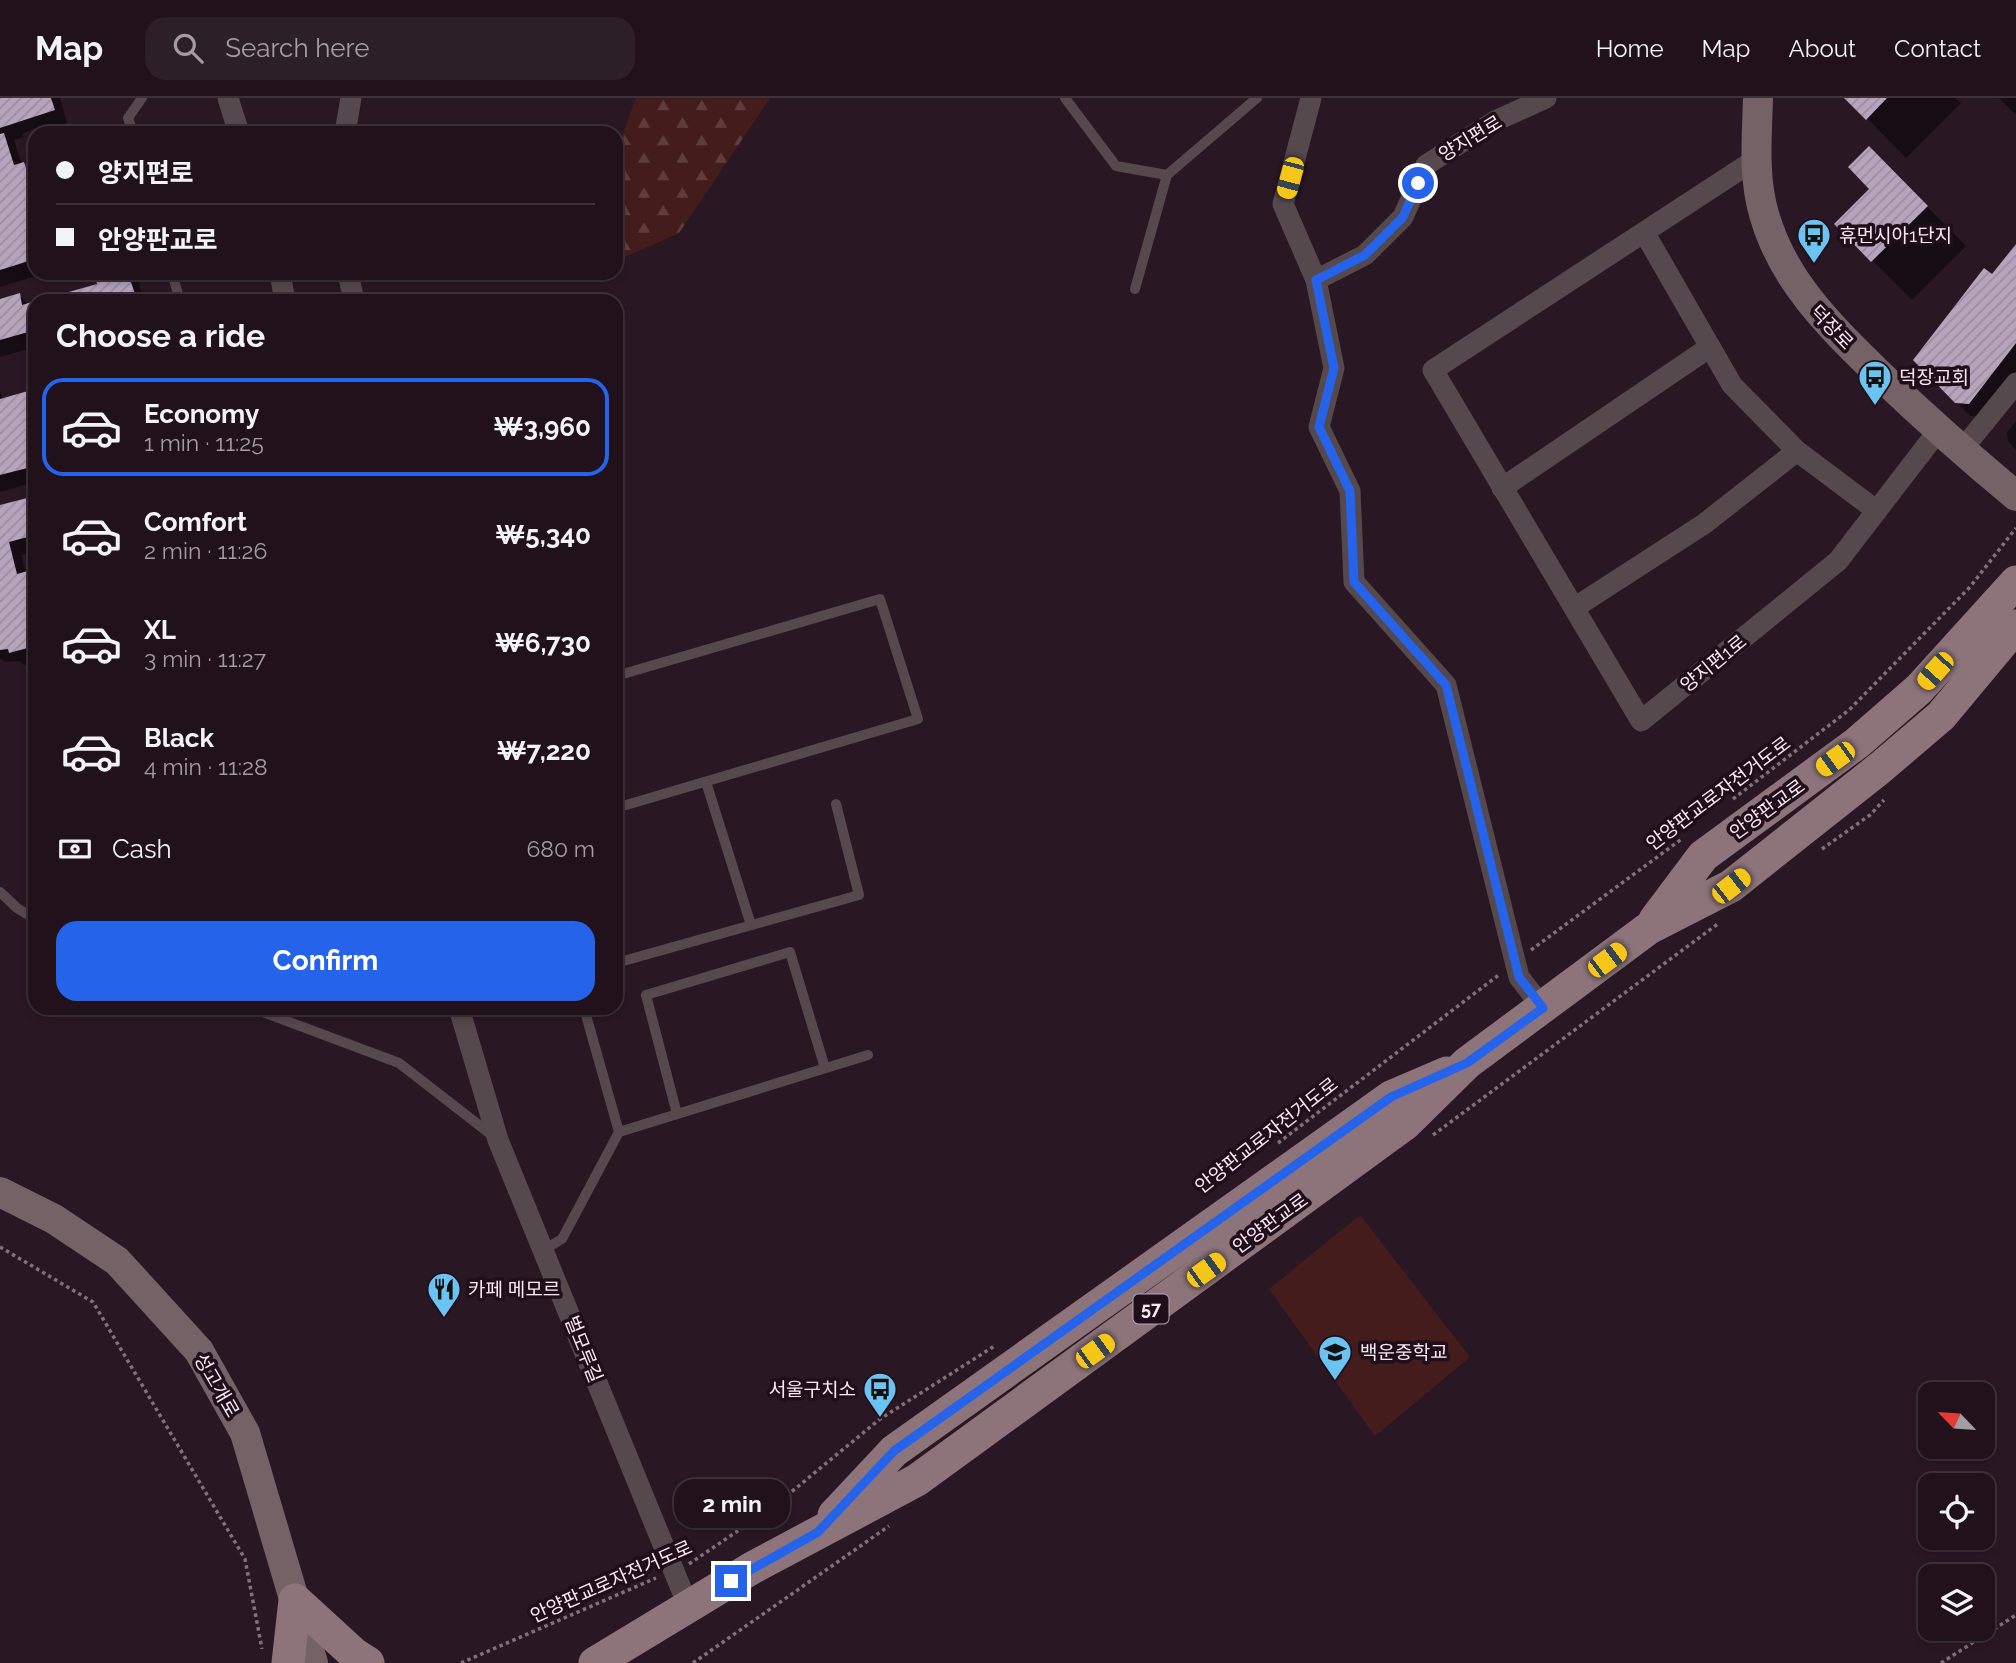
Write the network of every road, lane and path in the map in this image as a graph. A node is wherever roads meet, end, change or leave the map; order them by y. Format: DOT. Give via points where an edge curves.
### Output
graph roads {
  1 [pos="142,98"];
  2 [pos="228,98"];
  3 [pos="351,98"];
  4 [pos="1065,98"];
  5 [pos="1257,98"];
  6 [pos="1311,98"];
  7 [pos="1546,98"];
  8 [pos="1758,98"];
  9 [pos="131,126"];
  10 [pos="237,126"];
  11 [pos="346,126"];
  12 [pos="1756,159"];
  13 [pos="1167,176"];
  14 [pos="1644,232"];
  15 [pos="1316,280"];
  16 [pos="1135,289"];
  17 [pos="1710,347"];
  18 [pos="2016,383"];
  19 [pos="1938,431"];
  20 [pos="1797,451"];
  21 [pos="1961,451"];
  22 [pos="1502,488"];
  23 [pos="2016,496"];
  24 [pos="1877,511"];
  25 [pos="2016,528"];
  26 [pos="2016,582"];
  27 [pos="1574,608"];
  28 [pos="2016,626"];
  29 [pos="623,674"];
  30 [pos="706,782"];
  31 [pos="1729,803"];
  32 [pos="836,804"];
  33 [pos="623,806"];
  34 [pos="1685,836"];
  35 [pos="0,892"];
  36 [pos="28,915"];
  37 [pos="751,925"];
  38 [pos="1649,928"];
  39 [pos="623,961"];
  40 [pos="1515,962"];
  41 [pos="1543,1008"];
  42 [pos="271,1015"];
  43 [pos="461,1015"];
  44 [pos="586,1015"];
  45 [pos="868,1055"];
  46 [pos="825,1068"];
  47 [pos="677,1114"];
  48 [pos="620,1132"];
  49 [pos="498,1140"];
  50 [pos="1271,1149"];
  51 [pos="0,1192"];
  52 [pos="0,1247"];
  53 [pos="543,1250"];
  54 [pos="1004,1339"];
  55 [pos="674,1570"];
  56 [pos="295,1600"];
  57 [pos="689,1608"];
  58 [pos="2016,1615"];
  59 [pos="276,1660"];
  60 [pos="604,1661"];
  61 [pos="313,1663"];
  62 [pos="368,1663"];
  63 [pos="461,1663"];
  64 [pos="1941,1663"];
  1 -- 9 [label="lane" via="128,118"];
  2 -- 10 [label="street"];
  3 -- 11 [label="street"];
  4 -- 13 [label="lane" via="1116,166"];
  5 -- 13 [label="lane"];
  6 -- 15 [label="street" via="1283,204"];
  7 -- 15 [label="street, 양지편로" via="1495,121 1426,165 1403,217 1365,255"];
  8 -- 12 [label="street, 덕장로"];
  12 -- 14 [label="street, 양지편1로"];
  12 -- 19 [label="street, 덕장로" via="1763,214 1784,264 1810,303"];
  13 -- 16 [label="lane"];
  14 -- 17 [label="street"];
  14 -- 22 [label="street, 양지편1로" via="1433,370"];
  15 -- 40 [label="street" via="1334,368 1319,427 1350,491 1354,582 1446,685"];
  17 -- 20 [label="street" via="1732,385"];
  17 -- 22 [label="street"];
  18 -- 21 [label="street"];
  19 -- 21 [label="street, 덕장로"];
  19 -- 24 [label="street, 양지편1로"];
  20 -- 24 [label="street"];
  20 -- 27 [label="street" via="1704,524"];
  21 -- 23 [label="street, 덕장로"];
  22 -- 27 [label="street, 양지편1로"];
  24 -- 27 [label="street, 양지편1로" via="1838,561 1641,722"];
  25 -- 31 [label="path, 안양판교로자전거도로" via="1970,587 1849,710"];
  26 -- 38 [label="main road, 안양판교로 / 57" via="1899,707 1703,856"];
  28 -- 38 [label="main road, 안양판교로 / 57" via="1941,716 1880,768 1731,886"];
  29 -- 30 [label="lane" via="880,599 918,719"];
  30 -- 33 [label="lane"];
  30 -- 37 [label="lane"];
  32 -- 37 [label="lane" via="859,895"];
  34 -- 40 [label="path, 안양판교로자전거도로"];
  35 -- 36 [label="lane"];
  37 -- 39 [label="lane"];
  38 -- 41 [label="main road, 안양판교로 / 57"];
  40 -- 41 [label="street" via="1519,977"];
  40 -- 50 [label="path, 안양판교로자전거도로"];
  41 -- 57 [label="main road, 안양판교로 / 57" via="1467,1063 1405,1124 918,1480 752,1568"];
  42 -- 49 [label="lane" via="399,1063"];
  43 -- 49 [label="street, 벌모루길"];
  44 -- 48 [label="lane"];
  45 -- 46 [label="lane"];
  46 -- 47 [label="lane"];
  46 -- 47 [label="lane" via="790,952 646,995"];
  47 -- 48 [label="lane"];
  48 -- 53 [label="lane" via="562,1239"];
  49 -- 53 [label="street, 벌모루길"];
  51 -- 56 [label="street, 성고개로" via="54,1219 117,1261 199,1352 245,1433"];
  52 -- 59 [label="path" via="93,1302 245,1559"];
  53 -- 55 [label="street, 벌모루길"];
  54 -- 55 [label="path, 안양판교로자전거도로" via="880,1419 773,1507"];
  55 -- 57 [label="street, 벌모루길"];
  55 -- 63 [label="path, 안양판교로자전거도로"];
  56 -- 59 [label="main road"];
  56 -- 61 [label="street, 성고개로"];
  56 -- 62 [label="main road"];
  57 -- 60 [label="main road, 안양판교로 / 57"];
  58 -- 64 [label="path"];
}
